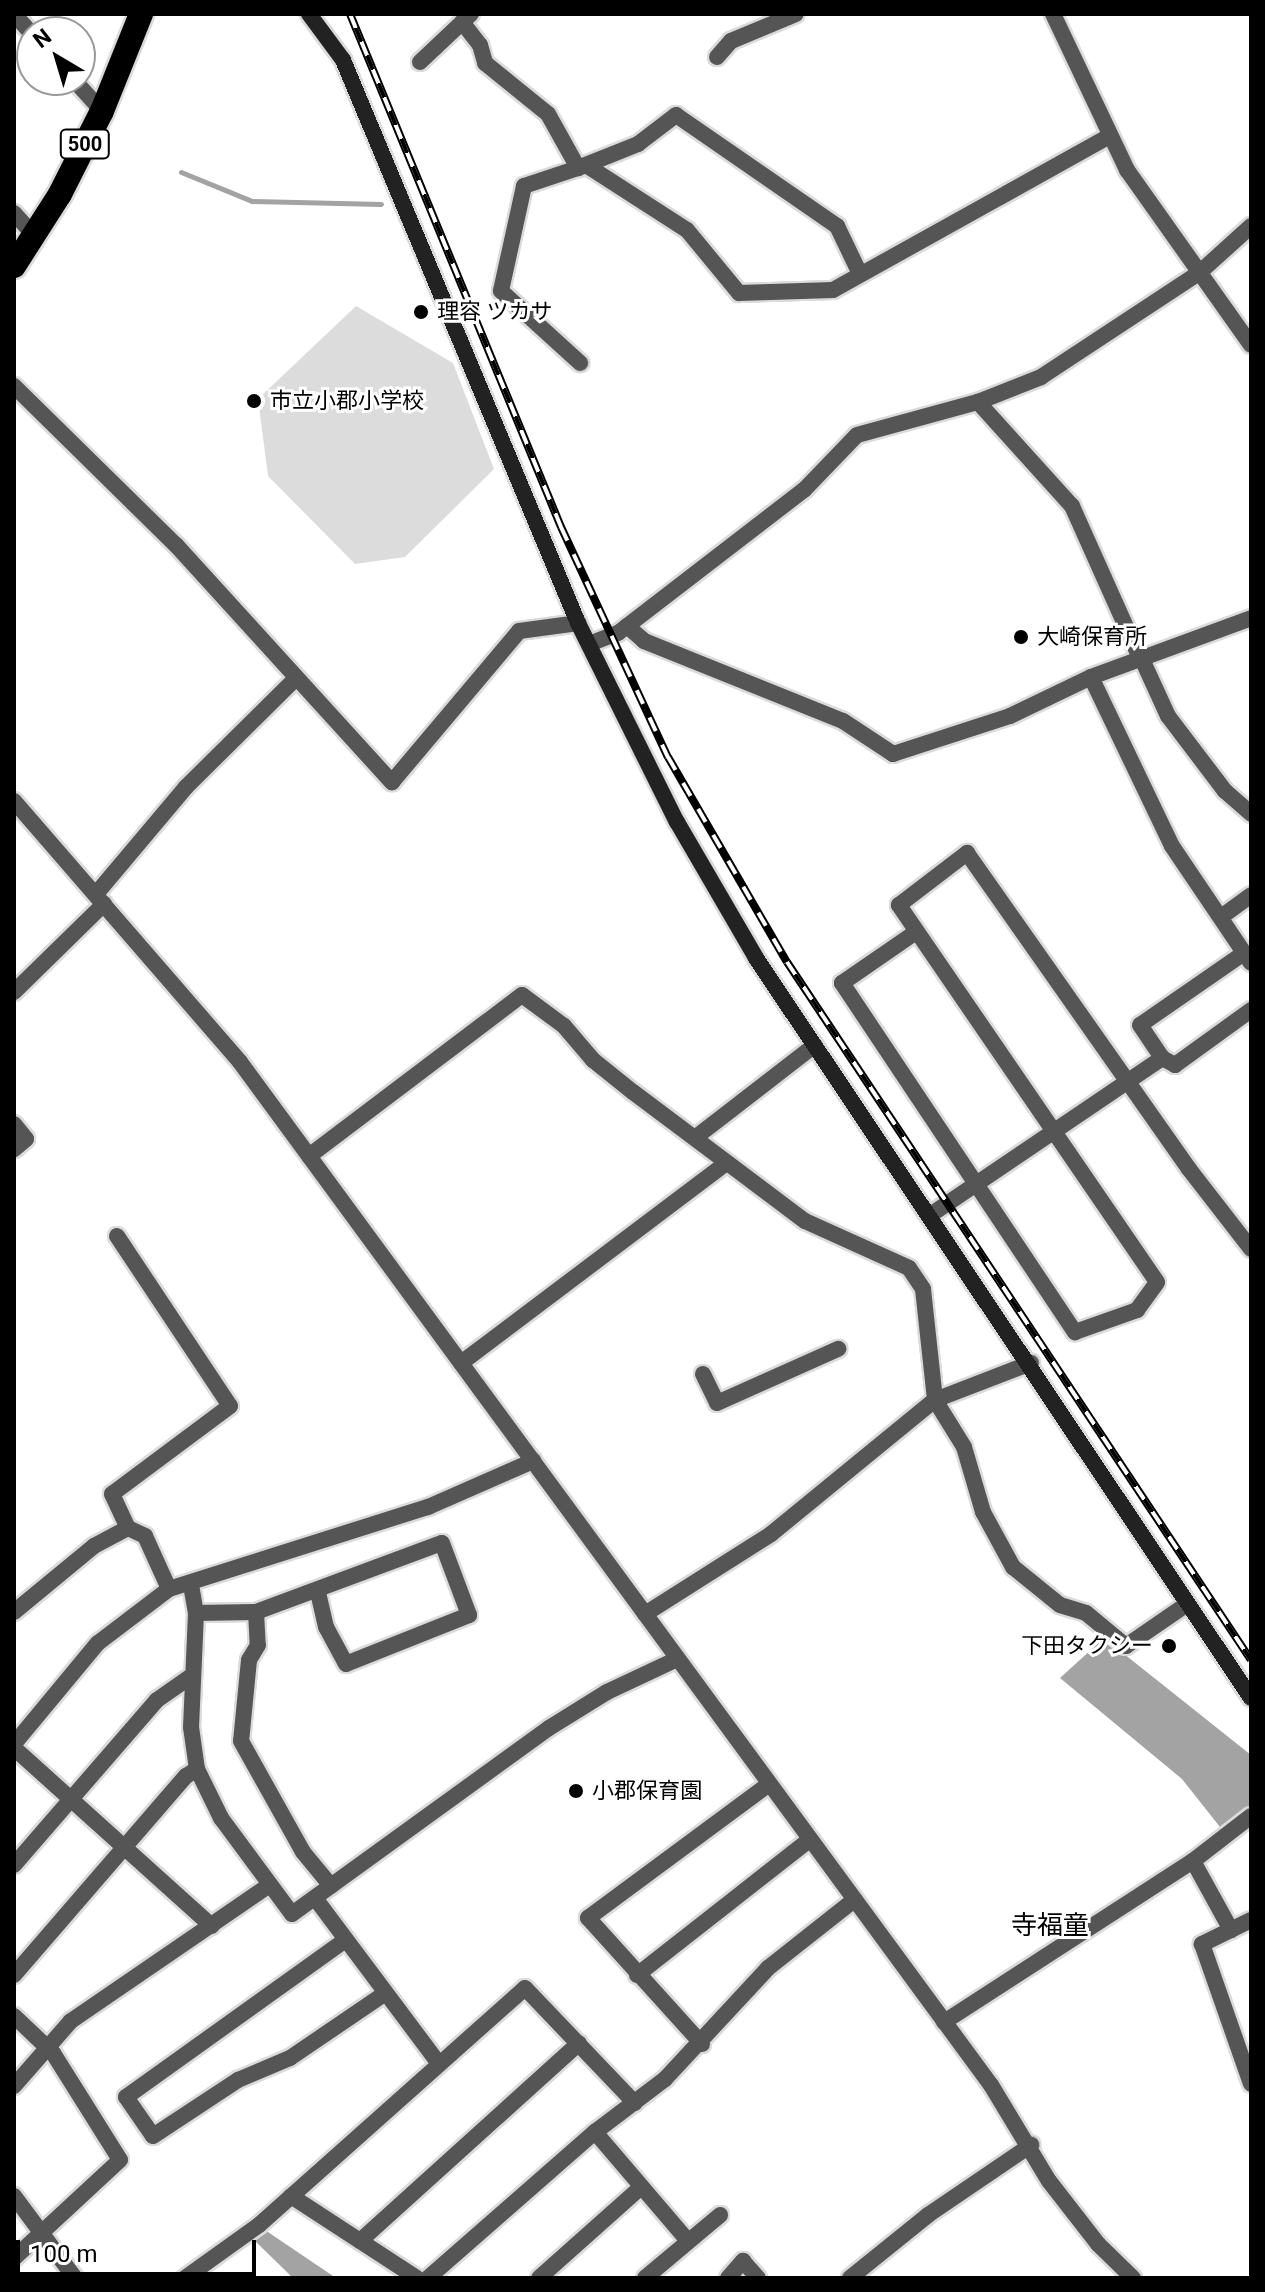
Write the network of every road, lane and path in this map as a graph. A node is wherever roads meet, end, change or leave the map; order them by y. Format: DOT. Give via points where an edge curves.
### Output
graph roads {
  1 [pos="141,14"];
  2 [pos="309,14"];
  3 [pos="796,14"];
  4 [pos="1055,15"];
  5 [pos="466,18"];
  6 [pos="717,57"];
  7 [pos="420,62"];
  8 [pos="88,96"];
  9 [pos="102,111"];
  10 [pos="1110,136"];
  11 [pos="582,167"];
  12 [pos="14,213"];
  13 [pos="1251,226"];
  14 [pos="33,234"];
  15 [pos="14,266"];
  16 [pos="1199,273"];
  17 [pos="860,274"];
  18 [pos="1251,345"];
  19 [pos="580,363"];
  20 [pos="14,386"];
  21 [pos="978,402"];
  22 [pos="1251,618"];
  23 [pos="578,623"];
  24 [pos="627,626"];
  25 [pos="589,644"];
  26 [pos="1140,657"];
  27 [pos="1091,677"];
  28 [pos="296,678"];
  29 [pos="14,801"];
  30 [pos="1251,814"];
  31 [pos="1251,895"];
  32 [pos="100,899"];
  33 [pos="1221,917"];
  34 [pos="916,932"];
  35 [pos="1248,958"];
  36 [pos="14,992"];
  37 [pos="1251,1010"];
  38 [pos="815,1045"];
  39 [pos="1162,1058"];
  40 [pos="1128,1083"];
  41 [pos="14,1124"];
  42 [pos="1054,1134"];
  43 [pos="696,1137"];
  44 [pos="14,1149"];
  45 [pos="309,1156"];
  46 [pos="726,1163"];
  47 [pos="975,1185"];
  48 [pos="929,1216"];
  49 [pos="117,1236"];
  50 [pos="1251,1249"];
  51 [pos="838,1349"];
  52 [pos="461,1363"];
  53 [pos="1031,1363"];
  54 [pos="703,1374"];
  55 [pos="935,1400"];
  56 [pos="533,1461"];
  57 [pos="128,1528"];
  58 [pos="191,1585"];
  59 [pos="169,1589"];
  60 [pos="318,1591"];
  61 [pos="1187,1604"];
  62 [pos="14,1612"];
  63 [pos="256,1612"];
  64 [pos="196,1613"];
  65 [pos="645,1614"];
  66 [pos="677,1659"];
  67 [pos="190,1677"];
  68 [pos="1251,1698"];
  69 [pos="14,1746"];
  70 [pos="197,1769"];
  71 [pos="768,1785"];
  72 [pos="72,1800"];
  73 [pos="1251,1816"];
  74 [pos="809,1840"];
  75 [pos="124,1847"];
  76 [pos="1193,1861"];
  77 [pos="14,1865"];
  78 [pos="268,1886"];
  79 [pos="331,1886"];
  80 [pos="315,1898"];
  81 [pos="854,1900"];
  82 [pos="1251,1920"];
  83 [pos="212,1926"];
  84 [pos="1231,1930"];
  85 [pos="344,1941"];
  86 [pos="14,1975"];
  87 [pos="637,1975"];
  88 [pos="384,1994"];
  89 [pos="14,2016"];
  90 [pos="944,2022"];
  91 [pos="579,2043"];
  92 [pos="702,2044"];
  93 [pos="47,2046"];
  94 [pos="439,2064"];
  95 [pos="1251,2084"];
  96 [pos="14,2086"];
  97 [pos="635,2103"];
  98 [pos="595,2132"];
  99 [pos="1031,2145"];
  100 [pos="641,2187"];
  101 [pos="14,2196"];
  102 [pos="291,2196"];
  103 [pos="720,2215"];
  104 [pos="43,2232"];
  105 [pos="360,2241"];
  106 [pos="688,2241"];
  107 [pos="14,2258"];
  108 [pos="75,2278"];
  109 [pos="185,2278"];
  110 [pos="417,2278"];
  111 [pos="428,2278"];
  112 [pos="539,2278"];
  113 [pos="645,2278"];
  114 [pos="728,2278"];
  115 [pos="758,2278"];
  116 [pos="850,2278"];
  117 [pos="1133,2278"];
  1 -- 9 [label="highway, 500"];
  2 -- 23 [label="street" via="331,37 354,83"];
  3 -- 6 [label="street" via="731,41"];
  4 -- 10 [label="street"];
  5 -- 7 [label="street"];
  5 -- 11 [label="street" via="485,63 548,114"];
  8 -- 9 [label="street"];
  9 -- 14 [label="highway, 500"];
  10 -- 16 [label="street" via="1127,170"];
  10 -- 17 [label="street"];
  11 -- 17 [label="street" via="687,230 739,293 833,290"];
  11 -- 17 [label="street" via="638,144 676,115 837,226"];
  11 -- 19 [label="street" via="524,186 501,291"];
  12 -- 14 [label="street"];
  13 -- 16 [label="street"];
  14 -- 15 [label="highway, 500"];
  16 -- 18 [label="street"];
  16 -- 21 [label="street" via="1041,377"];
  20 -- 28 [label="street" via="176,545"];
  21 -- 24 [label="street" via="857,435 804,490"];
  21 -- 26 [label="street" via="1072,506"];
  22 -- 26 [label="street"];
  23 -- 25 [label="street"];
  23 -- 28 [label="street" via="519,631 392,782"];
  24 -- 25 [label="street"];
  24 -- 27 [label="street" via="644,641 843,721 893,754 1010,716"];
  25 -- 38 [label="street" via="677,822 756,958"];
  26 -- 27 [label="street"];
  26 -- 30 [label="street" via="1168,716 1225,791"];
  27 -- 33 [label="street" via="1172,846"];
  28 -- 32 [label="street" via="186,787"];
  29 -- 32 [label="street"];
  31 -- 33 [label="street"];
  32 -- 36 [label="street"];
  32 -- 45 [label="street" via="240,1062"];
  33 -- 35 [label="street"];
  34 -- 40 [label="street" via="900,902 972,853"];
  34 -- 42 [label="street"];
  34 -- 47 [label="street" via="842,983"];
  35 -- 39 [label="street" via="1140,1025"];
  37 -- 39 [label="street" via="1175,1065"];
  38 -- 43 [label="street"];
  38 -- 48 [label="street"];
  39 -- 40 [label="street"];
  40 -- 42 [label="street"];
  40 -- 50 [label="street"];
  41 -- 44 [label="street" via="26,1139"];
  42 -- 47 [label="street"];
  42 -- 47 [label="street" via="1157,1282 1137,1310 1075,1332"];
  43 -- 45 [label="street" via="623,1084 564,1026 522,995"];
  43 -- 46 [label="street"];
  45 -- 52 [label="street"];
  46 -- 52 [label="street"];
  46 -- 55 [label="street" via="805,1221 909,1268 923,1289"];
  47 -- 48 [label="street"];
  48 -- 53 [label="street"];
  49 -- 57 [label="street" via="230,1406 112,1494"];
  51 -- 54 [label="street" via="717,1403"];
  52 -- 56 [label="street"];
  53 -- 55 [label="street"];
  53 -- 61 [label="street"];
  55 -- 61 [label="street" via="964,1447 1000,1549 1035,1587 1060,1605 1086,1613 1126,1646"];
  55 -- 65 [label="street" via="771,1534"];
  56 -- 58 [label="street" via="428,1507 217,1571"];
  56 -- 65 [label="street"];
  57 -- 59 [label="street" via="145,1536"];
  57 -- 62 [label="street" via="94,1546"];
  58 -- 59 [label="street"];
  58 -- 64 [label="street"];
  59 -- 69 [label="street" via="98,1643"];
  60 -- 60 [label="street" via="442,1543 469,1615 346,1664 326,1627"];
  60 -- 63 [label="street"];
  61 -- 68 [label="street"];
  63 -- 64 [label="street"];
  63 -- 79 [label="street" via="258,1645 249,1660 241,1741 303,1852"];
  64 -- 67 [label="street"];
  65 -- 66 [label="street"];
  66 -- 71 [label="street"];
  66 -- 79 [label="street" via="607,1692 549,1728"];
  67 -- 70 [label="street"];
  67 -- 72 [label="street" via="157,1700"];
  69 -- 72 [label="street"];
  70 -- 75 [label="street"];
  70 -- 78 [label="street" via="221,1818"];
  71 -- 74 [label="street"];
  71 -- 87 [label="street" via="588,1918"];
  72 -- 75 [label="street"];
  72 -- 77 [label="street"];
  73 -- 76 [label="street"];
  74 -- 81 [label="street"];
  74 -- 87 [label="street"];
  75 -- 83 [label="street"];
  75 -- 86 [label="street"];
  76 -- 84 [label="street"];
  76 -- 90 [label="street"];
  78 -- 80 [label="street" via="292,1914"];
  78 -- 83 [label="street"];
  79 -- 80 [label="street"];
  80 -- 85 [label="street"];
  81 -- 90 [label="street"];
  81 -- 92 [label="street" via="768,1968"];
  82 -- 84 [label="street"];
  83 -- 93 [label="street" via="71,2021"];
  84 -- 95 [label="street" via="1202,1944"];
  85 -- 88 [label="street"];
  85 -- 88 [label="street" via="126,2097 153,2136 238,2080 290,2058"];
  87 -- 92 [label="street"];
  88 -- 94 [label="street"];
  89 -- 93 [label="street"];
  90 -- 99 [label="street"];
  91 -- 94 [label="street" via="528,1987"];
  91 -- 97 [label="street"];
  91 -- 105 [label="street"];
  92 -- 97 [label="street"];
  93 -- 96 [label="street"];
  93 -- 104 [label="street" via="120,2160"];
  94 -- 102 [label="street"];
  97 -- 98 [label="street"];
  98 -- 100 [label="street"];
  98 -- 111 [label="street"];
  99 -- 116 [label="street" via="928,2215"];
  99 -- 117 [label="street" via="1049,2181 1098,2244"];
  100 -- 106 [label="street"];
  100 -- 112 [label="street"];
  101 -- 104 [label="street"];
  102 -- 105 [label="street"];
  102 -- 109 [label="street" via="244,2238"];
  103 -- 106 [label="street"];
  104 -- 107 [label="street"];
  104 -- 108 [label="street"];
  105 -- 110 [label="street"];
  106 -- 113 [label="street"];
  114 -- 115 [label="street" via="743,2261"];
}
